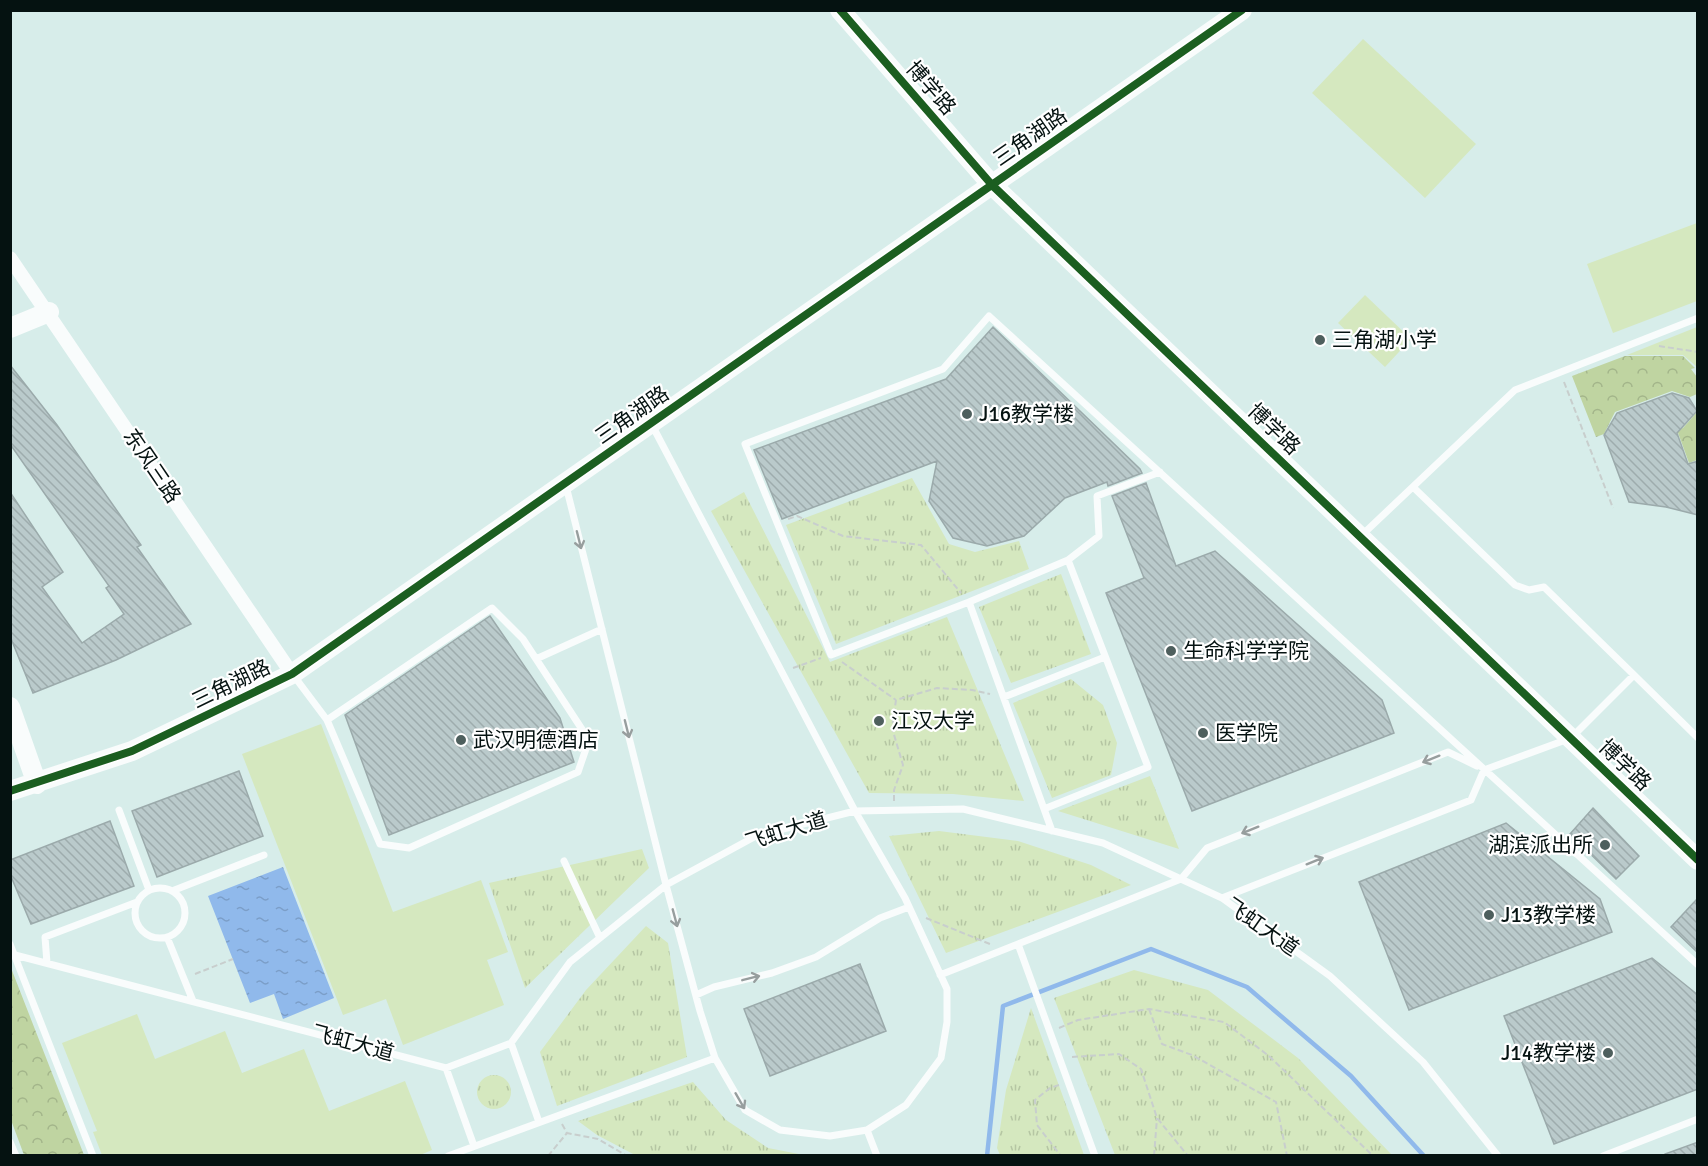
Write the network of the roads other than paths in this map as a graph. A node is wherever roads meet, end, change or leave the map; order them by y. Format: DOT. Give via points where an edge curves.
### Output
graph roads {
  1 [pos="840,10"];
  2 [pos="1242,10"];
  3 [pos="992,185"];
  4 [pos="10,258"];
  5 [pos="48,312"];
  6 [pos="1698,318"];
  7 [pos="10,328"];
  8 [pos="651,425"];
  9 [pos="1160,472"];
  10 [pos="565,483"];
  11 [pos="1413,487"];
  12 [pos="1360,537"];
  13 [pos="1068,561"];
  14 [pos="969,602"];
  15 [pos="602,629"];
  16 [pos="1105,657"];
  17 [pos="536,659"];
  18 [pos="292,674"];
  19 [pos="1634,675"];
  20 [pos="1004,697"];
  21 [pos="10,707"];
  22 [pos="327,720"];
  23 [pos="1571,738"];
  24 [pos="1698,738"];
  25 [pos="1484,770"];
  26 [pos="37,784"];
  27 [pos="10,791"];
  28 [pos="1044,809"];
  29 [pos="119,810"];
  30 [pos="855,811"];
  31 [pos="1052,831"];
  32 [pos="264,855"];
  33 [pos="1698,860"];
  34 [pos="564,861"];
  35 [pos="1181,879"];
  36 [pos="666,885"];
  37 [pos="149,890"];
  38 [pos="172,891"];
  39 [pos="1222,898"];
  40 [pos="137,902"];
  41 [pos="910,910"];
  42 [pos="167,937"];
  43 [pos="600,938"];
  44 [pos="10,944"];
  45 [pos="1018,944"];
  46 [pos="15,955"];
  47 [pos="47,963"];
  48 [pos="1698,965"];
  49 [pos="940,975"];
  50 [pos="696,995"];
  51 [pos="193,1001"];
  52 [pos="511,1043"];
  53 [pos="715,1058"];
  54 [pos="446,1068"];
  55 [pos="1698,1119"];
  56 [pos="539,1122"];
  57 [pos="867,1130"];
  58 [pos="10,1142"];
  59 [pos="474,1146"];
  60 [pos="16,1155"];
  61 [pos="93,1155"];
  62 [pos="448,1155"];
  63 [pos="877,1155"];
  64 [pos="1095,1155"];
  65 [pos="1498,1155"];
  66 [pos="1603,1155"];
  1 -- 3 [label="street, 博学路"];
  2 -- 3 [label="street, 三角湖路"];
  3 -- 8 [label="street, 三角湖路"];
  3 -- 12 [label="street, 博学路"];
  4 -- 5 [label="street, 东风三路"];
  5 -- 7 [label="street"];
  5 -- 18 [label="street, 东风三路"];
  6 -- 11 [label="lane" via="1515,390"];
  8 -- 10 [label="street, 三角湖路"];
  8 -- 30 [label="lane"];
  9 -- 13 [label="lane" via="1097,496 1099,536"];
  9 -- 14 [label="lane" via="989,316 943,369 745,444 831,655"];
  9 -- 25 [label="lane"];
  10 -- 15 [label="lane, one-way"];
  10 -- 18 [label="street, 三角湖路"];
  11 -- 12 [label="lane"];
  11 -- 19 [label="lane" via="1515,585 1529,590 1544,587"];
  12 -- 23 [label="street, 博学路"];
  13 -- 14 [label="lane"];
  13 -- 16 [label="lane"];
  14 -- 20 [label="lane"];
  15 -- 17 [label="lane"];
  15 -- 36 [label="lane, one-way"];
  16 -- 20 [label="lane"];
  16 -- 28 [label="lane" via="1148,767"];
  17 -- 22 [label="lane" via="523,639 492,608"];
  17 -- 22 [label="lane" via="589,740 578,772 409,848 380,844"];
  18 -- 22 [label="lane"];
  18 -- 26 [label="street, 三角湖路" via="132,751"];
  19 -- 23 [label="lane"];
  19 -- 24 [label="lane"];
  20 -- 28 [label="lane"];
  21 -- 26 [label="street"];
  23 -- 25 [label="lane"];
  23 -- 33 [label="street, 博学路"];
  25 -- 35 [label="lane, one-way" via="1448,752 1207,848"];
  39 -- 25 [label="lane, one-way" via="1471,800"];
  25 -- 48 [label="lane"];
  26 -- 27 [label="street, 三角湖路"];
  28 -- 31 [label="lane"];
  29 -- 37 [label="lane"];
  30 -- 31 [label="lane, 飞虹大道" via="963,809"];
  30 -- 36 [label="lane, 飞虹大道" via="756,836"];
  30 -- 41 [label="lane"];
  31 -- 35 [label="lane, 飞虹大道" via="1103,843"];
  32 -- 38 [label="lane"];
  34 -- 43 [label="lane"];
  35 -- 39 [label="lane, 飞虹大道"];
  35 -- 45 [label="lane"];
  36 -- 43 [label="lane, 飞虹大道"];
  36 -- 50 [label="lane, one-way"];
  37 -- 38 [label="lane"];
  37 -- 40 [label="lane"];
  38 -- 42 [label="lane" via="183,904 184,920"];
  39 -- 65 [label="lane, 飞虹大道" via="1330,976 1423,1062"];
  40 -- 42 [label="lane" via="135,918 143,932 151,937"];
  40 -- 47 [label="lane" via="45,937"];
  41 -- 49 [label="lane"];
  50 -- 41 [label="lane, one-way" via="816,957 880,918"];
  42 -- 51 [label="lane"];
  43 -- 52 [label="lane, 飞虹大道" via="570,962"];
  44 -- 46 [label="lane"];
  45 -- 49 [label="lane"];
  45 -- 64 [label="lane"];
  46 -- 47 [label="lane, 飞虹大道"];
  46 -- 61 [label="lane"];
  47 -- 51 [label="lane, 飞虹大道"];
  49 -- 57 [label="lane" via="947,989 941,1058 906,1105"];
  50 -- 53 [label="lane"];
  51 -- 54 [label="lane, 飞虹大道"];
  52 -- 54 [label="lane"];
  52 -- 56 [label="lane"];
  53 -- 56 [label="lane"];
  53 -- 57 [label="lane, one-way" via="745,1110 780,1130 830,1136"];
  54 -- 59 [label="lane"];
  55 -- 66 [label="lane"];
  56 -- 59 [label="lane"];
  57 -- 63 [label="lane"];
  58 -- 60 [label="lane"];
  59 -- 62 [label="lane"];
}
